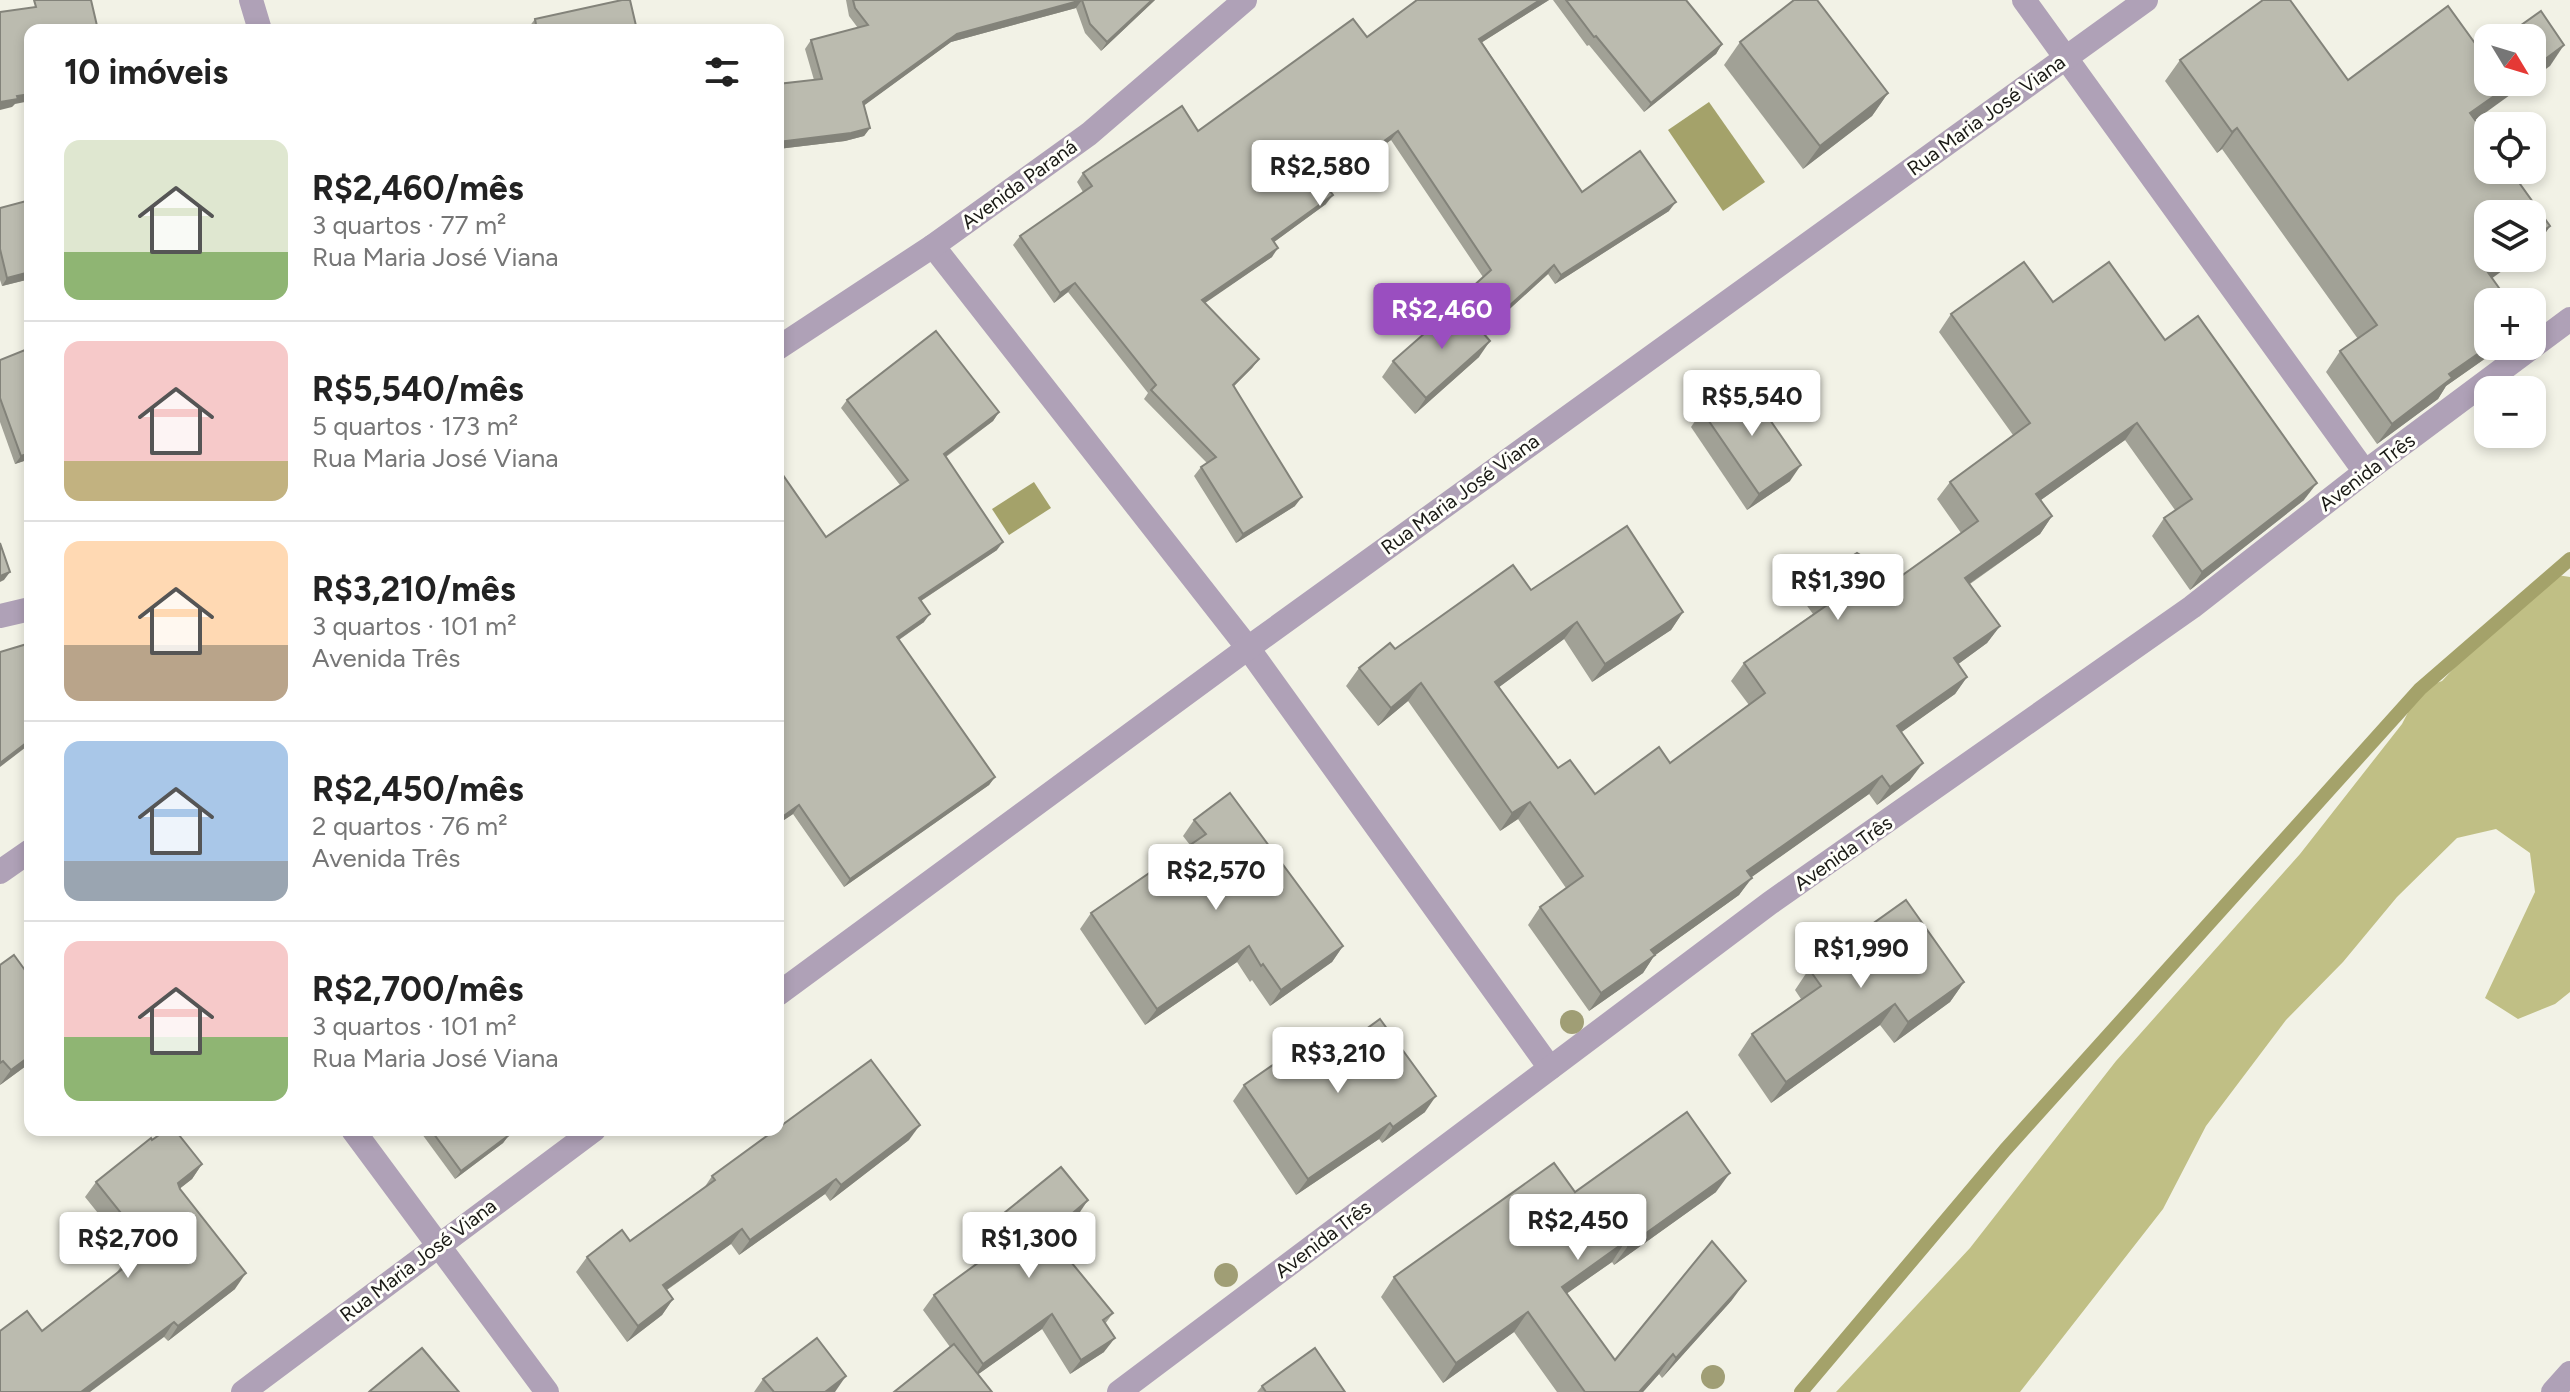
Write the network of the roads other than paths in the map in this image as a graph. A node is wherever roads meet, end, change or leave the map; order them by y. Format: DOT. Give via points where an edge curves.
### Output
graph roads {
  1 [pos="251,0"];
  2 [pos="1245,0"];
  3 [pos="2024,0"];
  4 [pos="2146,0"];
  5 [pos="258,24"];
  6 [pos="2066,57"];
  7 [pos="933,246"];
  8 [pos="2570,319"];
  9 [pos="784,344"];
  10 [pos="2365,472"];
  11 [pos="24,610"];
  12 [pos="0,616"];
  13 [pos="1248,648"];
  14 [pos="24,855"];
  15 [pos="0,872"];
  16 [pos="784,990"];
  17 [pos="1550,1068"];
  18 [pos="358,1136"];
  19 [pos="586,1136"];
  20 [pos="439,1244"];
  21 [pos="2570,1373"];
  22 [pos="243,1392"];
  23 [pos="547,1392"];
  24 [pos="1119,1392"];
  25 [pos="2553,1392"];
  1 -- 5 [label="street"];
  2 -- 7 [label="street, Avenida Paraná" via="1089,134"];
  3 -- 6 [label="street"];
  4 -- 6 [label="street, Rua Maria José Viana"];
  6 -- 10 [label="street"];
  6 -- 13 [label="street, Rua Maria José Viana"];
  7 -- 9 [label="street, Avenida Paraná"];
  7 -- 13 [label="street"];
  8 -- 10 [label="street, Avenida Três"];
  10 -- 17 [label="street, Avenida Três" via="2192,607 1770,903"];
  11 -- 12 [label="street"];
  13 -- 16 [label="street, Rua Maria José Viana"];
  13 -- 17 [label="street"];
  14 -- 15 [label="street"];
  17 -- 24 [label="street, Avenida Três"];
  18 -- 20 [label="street"];
  19 -- 20 [label="street, Rua Maria José Viana"];
  20 -- 22 [label="street, Rua Maria José Viana"];
  20 -- 23 [label="street"];
  21 -- 25 [label="street"];
}
